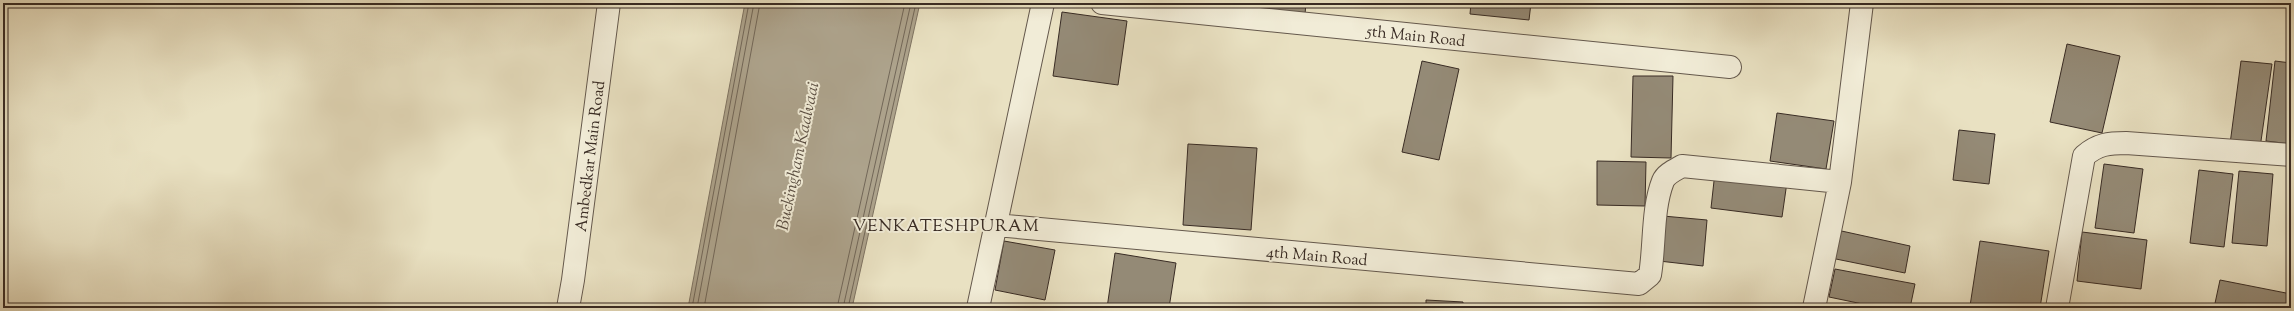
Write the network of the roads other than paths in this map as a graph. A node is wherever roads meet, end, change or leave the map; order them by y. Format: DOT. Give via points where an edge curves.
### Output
graph roads {
  1 [pos="609,3"];
  2 [pos="1043,3"];
  3 [pos="1102,3"];
  4 [pos="1862,3"];
  5 [pos="1730,67"];
  6 [pos="2291,155"];
  7 [pos="1840,182"];
  8 [pos="996,225"];
  9 [pos="568,308"];
  10 [pos="978,308"];
  11 [pos="1814,308"];
  12 [pos="2057,308"];
  1 -- 9 [label="street, Ambedkar Main Road"];
  2 -- 8 [label="street"];
  3 -- 5 [label="street, 5th Main Road"];
  4 -- 7 [label="street"];
  6 -- 12 [label="street" via="2126,143 2106,143 2094,148 2084,156"];
  7 -- 8 [label="street, 4th Main Road" via="1682,166 1663,180 1657,207 1650,274 1639,284"];
  7 -- 11 [label="street"];
  8 -- 10 [label="street"];
}
